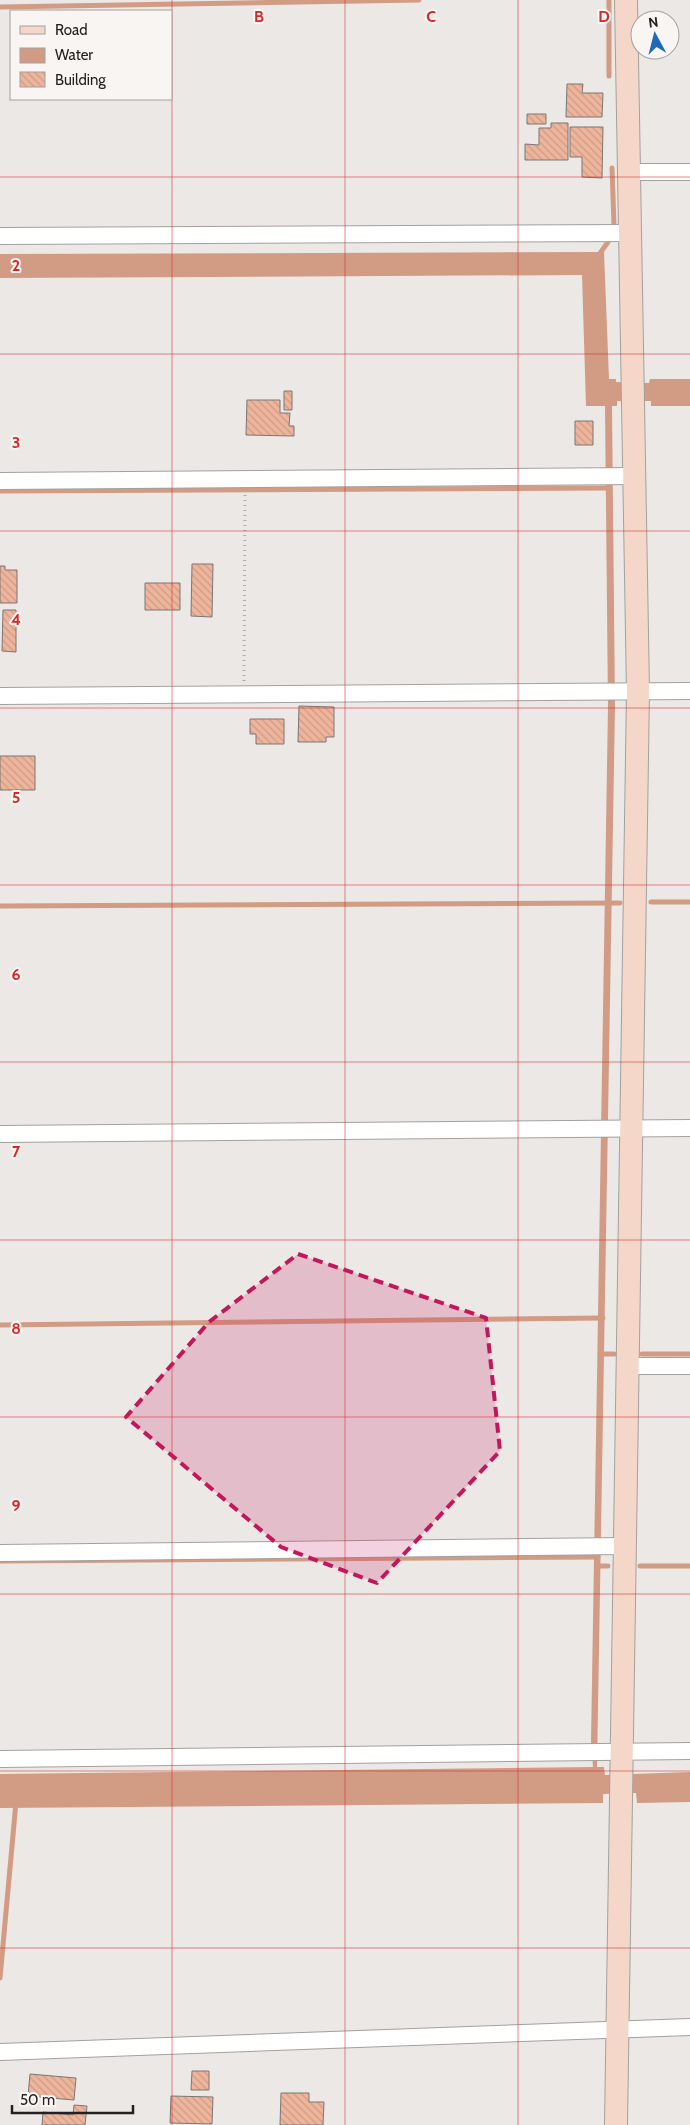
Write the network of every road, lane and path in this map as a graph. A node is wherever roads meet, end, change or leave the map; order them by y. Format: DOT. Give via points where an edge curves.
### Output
graph roads {
  1 [pos="626,0"];
  2 [pos="630,172"];
  3 [pos="690,172"];
  4 [pos="631,233"];
  5 [pos="0,236"];
  6 [pos="618,476"];
  7 [pos="0,480"];
  8 [pos="245,498"];
  9 [pos="621,691"];
  10 [pos="690,691"];
  11 [pos="244,694"];
  12 [pos="0,696"];
  13 [pos="614,1128"];
  14 [pos="690,1128"];
  15 [pos="0,1134"];
  16 [pos="627,1366"];
  17 [pos="690,1366"];
  18 [pos="615,1546"];
  19 [pos="0,1553"];
  20 [pos="690,1752"];
  21 [pos="608,1757"];
  22 [pos="0,1759"];
  23 [pos="690,2027"];
  24 [pos="617,2030"];
  25 [pos="0,2052"];
  26 [pos="616,2125"];
  1 -- 2 [label="street"];
  2 -- 3 [label="street"];
  2 -- 4 [label="street"];
  4 -- 5 [label="street"];
  4 -- 6 [label="street" via="634,403"];
  6 -- 7 [label="street"];
  6 -- 9 [label="street"];
  8 -- 11 [label="path"];
  9 -- 10 [label="street"];
  9 -- 11 [label="street"];
  9 -- 13 [label="street"];
  11 -- 12 [label="street"];
  13 -- 14 [label="street"];
  13 -- 15 [label="street"];
  13 -- 16 [label="street"];
  16 -- 17 [label="street"];
  16 -- 18 [label="street"];
  18 -- 19 [label="street"];
  18 -- 21 [label="street"];
  20 -- 21 [label="street"];
  21 -- 22 [label="street"];
  21 -- 24 [label="street" via="620,1798"];
  23 -- 24 [label="street"];
  24 -- 25 [label="street"];
  24 -- 26 [label="street"];
}
